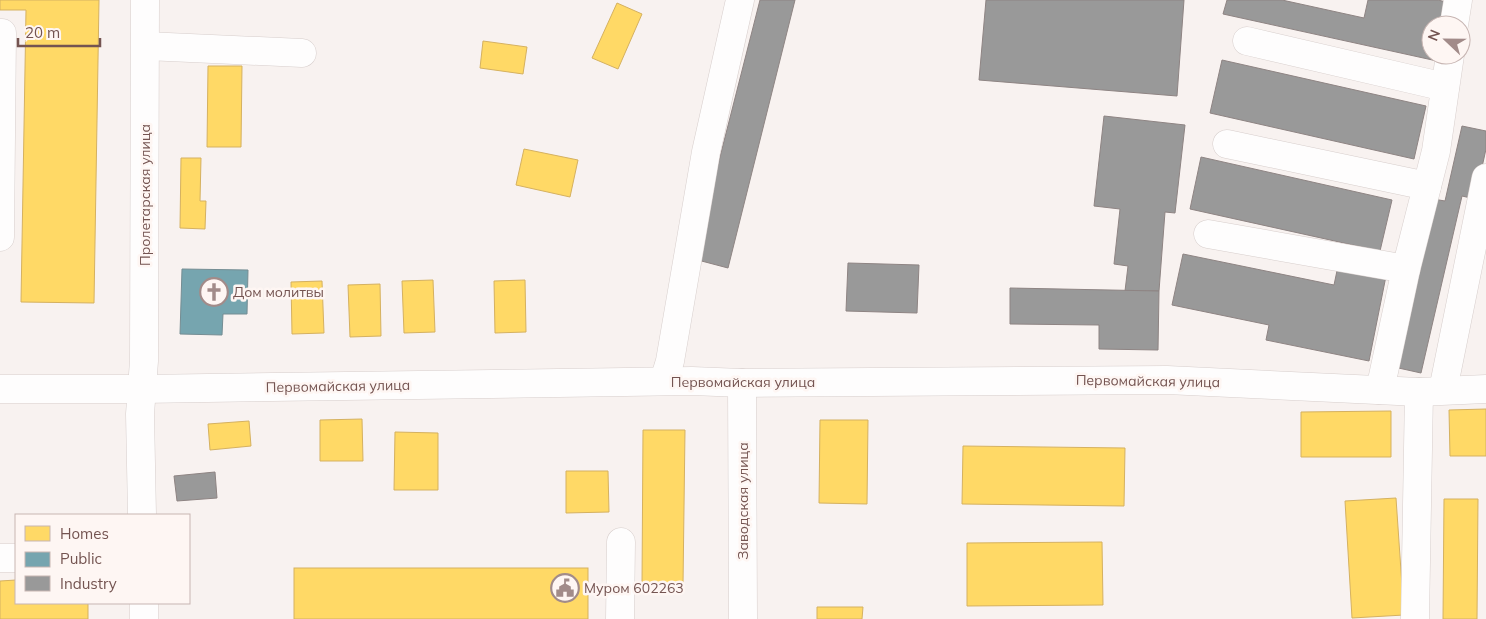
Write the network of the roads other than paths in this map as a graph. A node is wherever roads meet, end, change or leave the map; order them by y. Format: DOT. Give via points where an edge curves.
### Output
graph roads {
  1 [pos="145,0"];
  2 [pos="740,0"];
  3 [pos="1458,0"];
  4 [pos="1456,15"];
  5 [pos="0,33"];
  6 [pos="1247,41"];
  7 [pos="146,46"];
  8 [pos="302,53"];
  9 [pos="1448,65"];
  10 [pos="1445,87"];
  11 [pos="1227,144"];
  12 [pos="1486,178"];
  13 [pos="1427,186"];
  14 [pos="1208,234"];
  15 [pos="0,237"];
  16 [pos="1406,269"];
  17 [pos="664,381"];
  18 [pos="742,383"];
  19 [pos="0,385"];
  20 [pos="142,389"];
  21 [pos="1486,389"];
  22 [pos="1380,390"];
  23 [pos="1431,391"];
  24 [pos="142,514"];
  25 [pos="620,542"];
  26 [pos="0,558"];
  27 [pos="15,558"];
  28 [pos="144,604"];
  29 [pos="144,619"];
  30 [pos="620,619"];
  31 [pos="743,619"];
  32 [pos="1415,619"];
  1 -- 7 [label="street, Пролетарская улица"];
  2 -- 17 [label="street" via="706,152"];
  3 -- 4 [label="street"];
  5 -- 15 [label="street"];
  6 -- 10 [label="street"];
  7 -- 8 [label="street"];
  7 -- 20 [label="street, Пролетарская улица"];
  9 -- 10 [label="street"];
  10 -- 13 [label="street" via="1436,151"];
  11 -- 13 [label="street"];
  12 -- 23 [label="street"];
  13 -- 16 [label="street"];
  14 -- 16 [label="street"];
  16 -- 22 [label="street"];
  17 -- 18 [label="street, Первомайская улица"];
  17 -- 20 [label="street, Первомайская улица"];
  18 -- 22 [label="street, Первомайская улица" via="1167,380"];
  18 -- 31 [label="street, Заводская улица"];
  19 -- 20 [label="street, Первомайская улица"];
  20 -- 24 [label="street, Пролетарская улица"];
  21 -- 23 [label="street, Первомайская улица"];
  22 -- 23 [label="street, Первомайская улица"];
  23 -- 32 [label="street"];
  25 -- 30 [label="street"];
  26 -- 27 [label="street"];
  28 -- 29 [label="street"];
}
